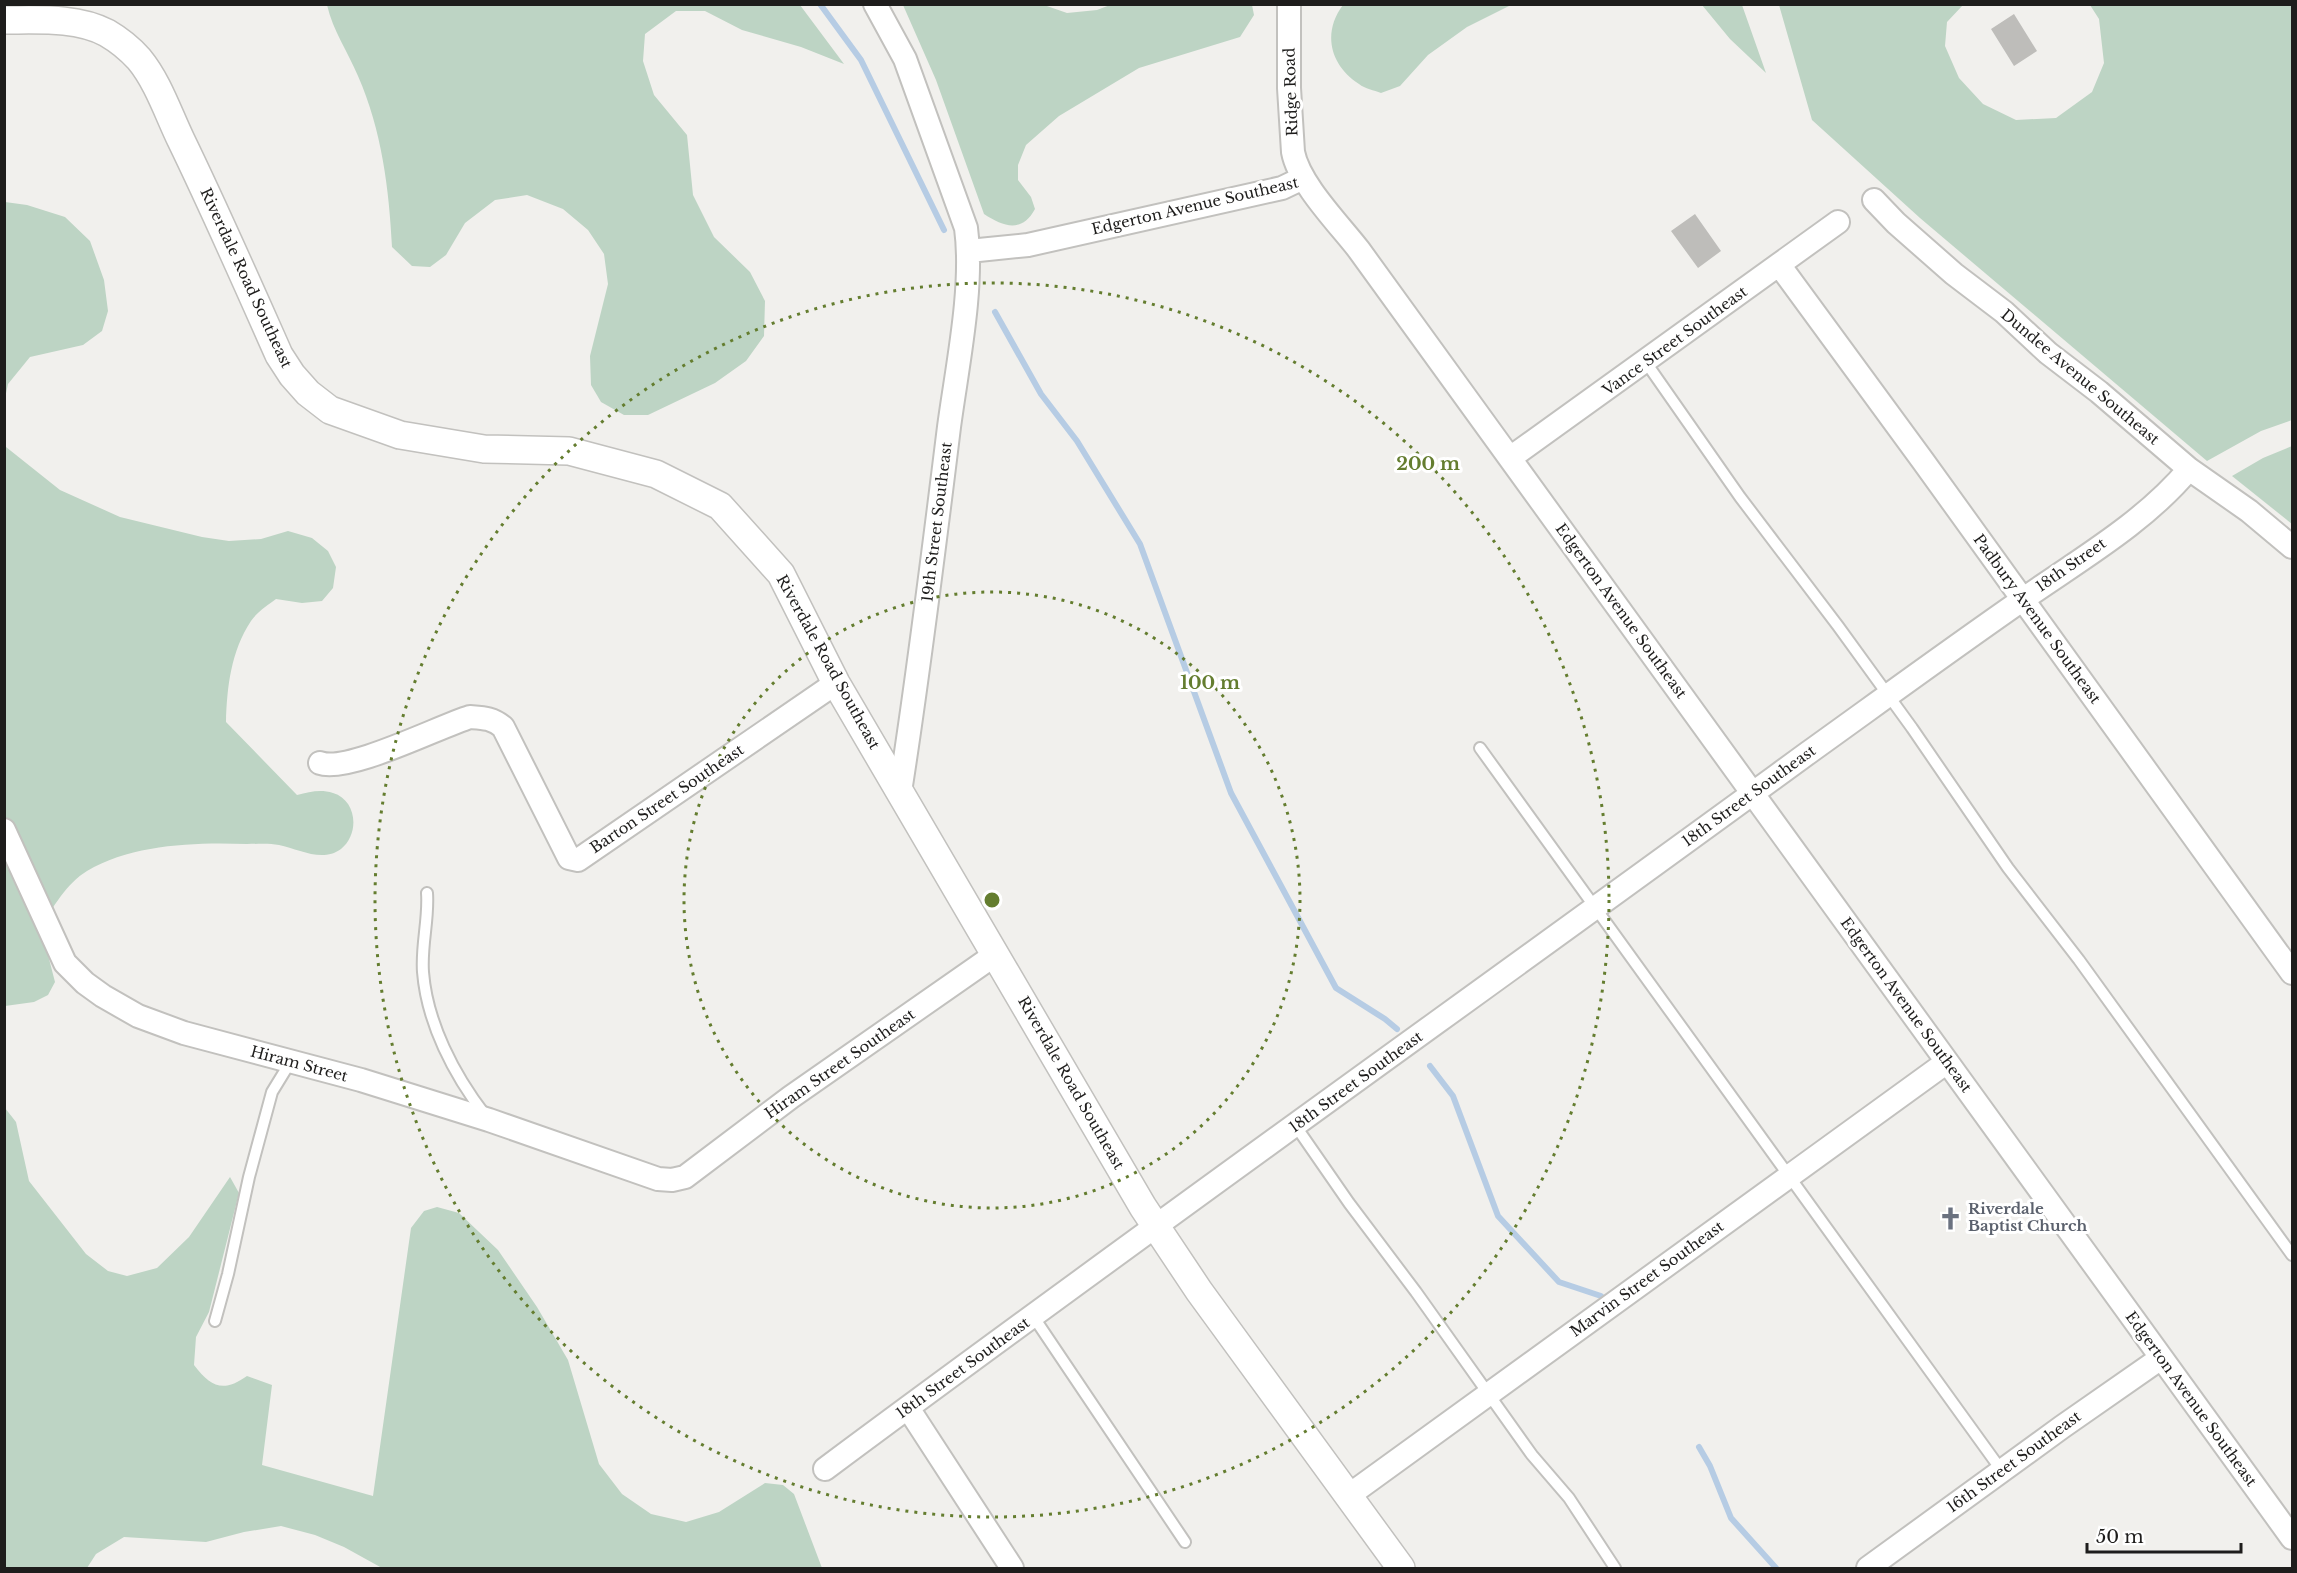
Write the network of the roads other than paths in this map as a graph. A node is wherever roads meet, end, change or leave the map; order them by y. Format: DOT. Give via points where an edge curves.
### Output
graph roads {
  1 [pos="875,4"];
  2 [pos="1289,4"];
  3 [pos="4,20"];
  4 [pos="1303,178"];
  5 [pos="1874,200"];
  6 [pos="1838,222"];
  7 [pos="969,251"];
  8 [pos="1779,266"];
  9 [pos="1646,361"];
  10 [pos="1510,459"];
  11 [pos="2188,469"];
  12 [pos="2292,547"];
  13 [pos="2023,599"];
  14 [pos="836,683"];
  15 [pos="1888,695"];
  16 [pos="1480,748"];
  17 [pos="320,763"];
  18 [pos="900,792"];
  19 [pos="1753,794"];
  20 [pos="4,830"];
  21 [pos="427,893"];
  22 [pos="1594,908"];
  23 [pos="996,954"];
  24 [pos="2292,973"];
  25 [pos="291,1061"];
  26 [pos="1947,1062"];
  27 [pos="489,1120"];
  28 [pos="1295,1125"];
  29 [pos="1788,1176"];
  30 [pos="685,1177"];
  31 [pos="1156,1226"];
  32 [pos="2292,1255"];
  33 [pos="1033,1316"];
  34 [pos="214,1321"];
  35 [pos="2162,1358"];
  36 [pos="1489,1395"];
  37 [pos="908,1408"];
  38 [pos="825,1469"];
  39 [pos="2002,1471"];
  40 [pos="1348,1496"];
  41 [pos="2292,1538"];
  42 [pos="1185,1542"];
  43 [pos="1012,1569"];
  44 [pos="1401,1569"];
  45 [pos="1615,1569"];
  46 [pos="1868,1569"];
  1 -- 7 [label="street" via="905,59 966,228"];
  2 -- 4 [label="street, Ridge Road" via="1293,142 1295,163"];
  3 -- 14 [label="street, Riverdale Road Southeast" via="56,20 84,25 106,33 139,59 188,154 279,355 315,399 330,410 400,435 484,448 569,452 656,474 720,506 781,574"];
  4 -- 7 [label="street, Edgerton Avenue Southeast" via="1282,188 1028,245"];
  4 -- 10 [label="street, Edgerton Avenue Southeast"];
  5 -- 11 [label="street, Dundee Avenue Southeast" via="1954,274"];
  6 -- 8 [label="street, Vance Street Southeast"];
  7 -- 18 [label="street, 19th Street Southeast"];
  8 -- 9 [label="street, Vance Street Southeast"];
  8 -- 13 [label="street, Padbury Avenue Southeast"];
  9 -- 10 [label="street, Vance Street Southeast"];
  9 -- 15 [label="lane" via="1740,497"];
  10 -- 19 [label="street, Edgerton Avenue Southeast"];
  11 -- 12 [label="street, Dundee Avenue Southeast"];
  11 -- 13 [label="street, 18th Street" via="2157,502 2085,558"];
  13 -- 15 [label="street, 18th Street"];
  13 -- 24 [label="street, Padbury Avenue Southeast"];
  14 -- 17 [label="street, Barton Street Southeast" via="578,860 569,858 503,727 496,721 470,717 359,759 335,765"];
  14 -- 18 [label="street, Riverdale Road Southeast"];
  15 -- 19 [label="street, 18th Street Southeast"];
  15 -- 32 [label="lane" via="2008,868 2113,1006"];
  16 -- 22 [label="lane"];
  18 -- 23 [label="street, Riverdale Road Southeast"];
  19 -- 22 [label="street, 18th Street Southeast"];
  19 -- 26 [label="street, Edgerton Avenue Southeast"];
  20 -- 25 [label="street, Hiram Street" via="65,963 85,982 138,1016 184,1033"];
  21 -- 27 [label="lane" via="423,972 429,1002 459,1078"];
  22 -- 28 [label="street, 18th Street Southeast"];
  22 -- 29 [label="lane"];
  23 -- 30 [label="street, Hiram Street Southeast" via="791,1097"];
  23 -- 31 [label="street, Riverdale Road Southeast"];
  25 -- 27 [label="street, Hiram Street"];
  25 -- 34 [label="lane" via="272,1092"];
  26 -- 29 [label="street, Marvin Street Southeast"];
  26 -- 35 [label="street, Edgerton Avenue Southeast"];
  27 -- 30 [label="street, Hiram Street" via="658,1179"];
  28 -- 31 [label="street, 18th Street Southeast"];
  28 -- 36 [label="lane"];
  29 -- 36 [label="street, Marvin Street Southeast"];
  29 -- 39 [label="lane"];
  31 -- 33 [label="street, 18th Street Southeast"];
  31 -- 40 [label="street, Riverdale Road Southeast"];
  33 -- 37 [label="street, 18th Street Southeast"];
  33 -- 42 [label="lane"];
  35 -- 39 [label="street, 16th Street Southeast"];
  35 -- 41 [label="street, Edgerton Avenue Southeast"];
  36 -- 40 [label="street, Marvin Street Southeast"];
  36 -- 45 [label="lane" via="1569,1498"];
  37 -- 38 [label="street, 18th Street Southeast"];
  37 -- 43 [label="street"];
  39 -- 46 [label="street, 16th Street Southeast"];
  40 -- 44 [label="street, Riverdale Road Southeast"];
}
